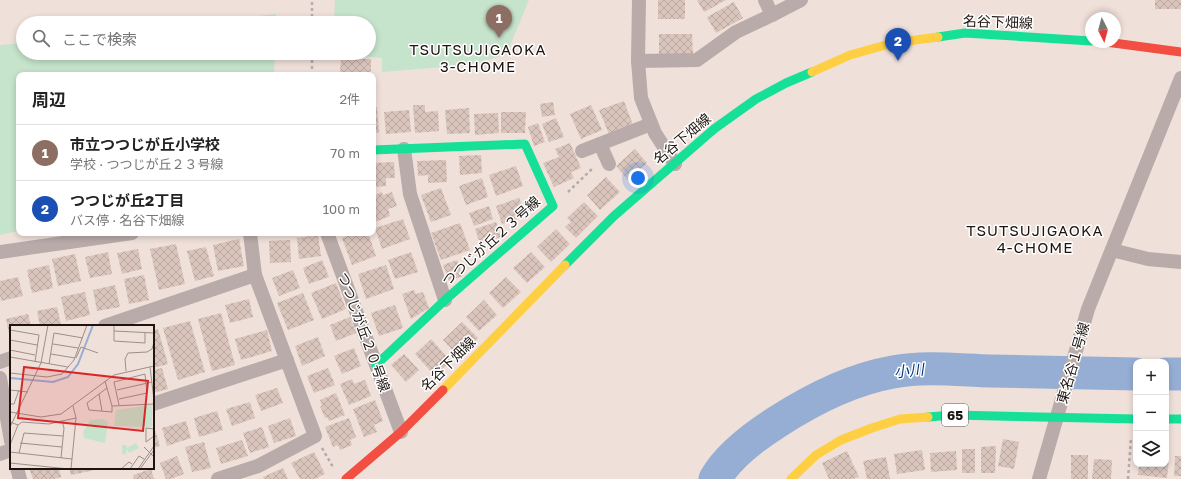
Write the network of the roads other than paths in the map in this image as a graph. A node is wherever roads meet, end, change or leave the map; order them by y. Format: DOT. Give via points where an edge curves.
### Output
graph roads {
  1 [pos="639,0"];
  2 [pos="765,0"];
  3 [pos="801,0"];
  4 [pos="772,15"];
  5 [pos="1085,41"];
  6 [pos="1121,44"];
  7 [pos="1181,52"];
  8 [pos="638,61"];
  9 [pos="1181,78"];
  10 [pos="651,124"];
  11 [pos="404,149"];
  12 [pos="376,150"];
  13 [pos="582,151"];
  14 [pos="675,164"];
  15 [pos="111,236"];
  16 [pos="250,236"];
  17 [pos="329,236"];
  18 [pos="1112,250"];
  19 [pos="0,252"];
  20 [pos="1181,262"];
  21 [pos="255,275"];
  22 [pos="446,300"];
  23 [pos="108,325"];
  24 [pos="10,358"];
  25 [pos="287,360"];
  26 [pos="0,362"];
  27 [pos="376,364"];
  28 [pos="0,378"];
  29 [pos="154,404"];
  30 [pos="1133,419"];
  31 [pos="1169,419"];
  32 [pos="1181,420"];
  33 [pos="401,432"];
  34 [pos="10,435"];
  35 [pos="10,450"];
  36 [pos="0,454"];
  37 [pos="17,469"];
  38 [pos="20,479"];
  39 [pos="218,479"];
  40 [pos="346,479"];
  41 [pos="791,479"];
  42 [pos="1040,479"];
  1 -- 8 [label="street"];
  2 -- 4 [label="street"];
  3 -- 4 [label="street"];
  4 -- 8 [label="street" via="736,32 697,60"];
  5 -- 14 [label="street, 名谷下畑線" via="965,33 893,42 850,55 786,83 714,129"];
  6 -- 7 [label="street"];
  8 -- 10 [label="street" via="640,98"];
  9 -- 18 [label="street, 東名谷１号線"];
  10 -- 13 [label="street" via="605,155"];
  10 -- 14 [label="street"];
  11 -- 12 [label="street, つつじが丘２３号線"];
  11 -- 22 [label="street" via="410,194"];
  11 -- 22 [label="street, つつじが丘２３号線" via="525,144 553,206"];
  14 -- 33 [label="street, 名谷下畑線" via="614,216"];
  15 -- 19 [label="street"];
  16 -- 21 [label="street"];
  17 -- 27 [label="street, つつじが丘２０号線"];
  18 -- 20 [label="street" via="1148,259"];
  18 -- 42 [label="street, 東名谷１号線" via="1088,309"];
  21 -- 23 [label="street"];
  21 -- 25 [label="street"];
  22 -- 27 [label="street, つつじが丘２３号線"];
  24 -- 26 [label="street"];
  25 -- 29 [label="street"];
  25 -- 39 [label="street" via="315,436 258,466"];
  27 -- 33 [label="street, つつじが丘２０号線"];
  28 -- 34 [label="street"];
  30 -- 41 [label="street, 65" via="953,415 900,420 841,440 816,455"];
  31 -- 32 [label="street"];
  33 -- 40 [label="street, 名谷下畑線"];
  35 -- 36 [label="street"];
  37 -- 38 [label="street"];
}
